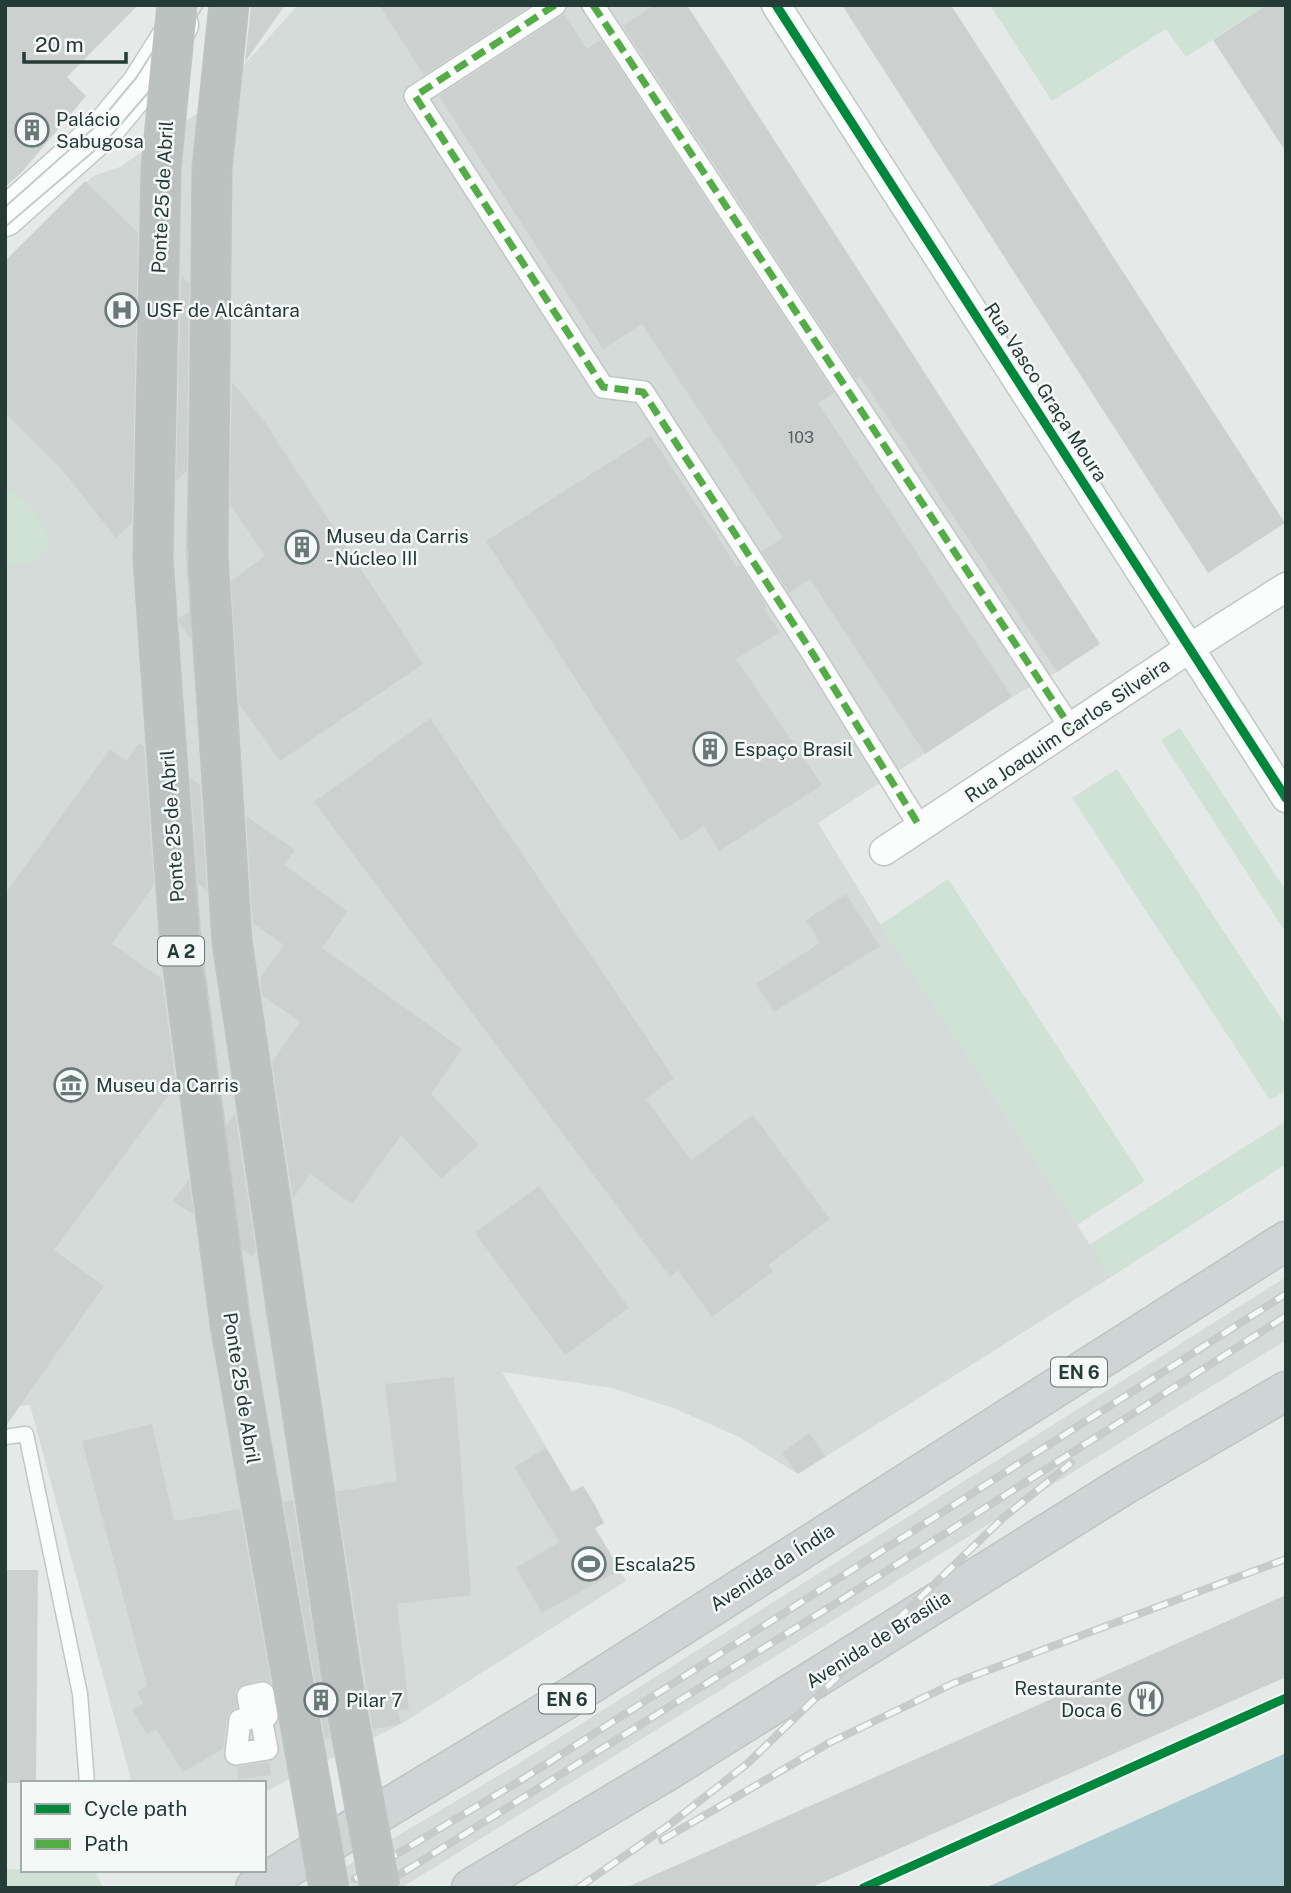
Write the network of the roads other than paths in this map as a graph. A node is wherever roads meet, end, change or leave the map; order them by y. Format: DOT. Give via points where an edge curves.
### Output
graph roads {
  1 [pos="177,5"];
  2 [pos="192,5"];
  3 [pos="229,5"];
  4 [pos="555,5"];
  5 [pos="593,5"];
  6 [pos="776,5"];
  7 [pos="5,217"];
  8 [pos="1286,587"];
  9 [pos="1190,648"];
  10 [pos="1071,728"];
  11 [pos="1286,797"];
  12 [pos="920,827"];
  13 [pos="884,851"];
  14 [pos="1286,1241"];
  15 [pos="1286,1391"];
  16 [pos="5,1437"];
  17 [pos="87,1781"];
  18 [pos="255,1888"];
  19 [pos="329,1888"];
  20 [pos="380,1888"];
  21 [pos="471,1888"];
  1 -- 19 [label="highway, Ponte 25 de Abril / A 2, bridge" via="160,168 153,559 180,945 230,1324"];
  2 -- 7 [label="main road" via="141,85 107,126"];
  3 -- 20 [label="highway, A 2, bridge" via="212,169 208,556 232,942 346,1705"];
  4 -- 12 [label="street" via="415,96 603,387 643,393"];
  5 -- 10 [label="street"];
  6 -- 9 [label="street, Rua Vasco Graça Moura"];
  8 -- 9 [label="street, Rua Joaquim Carlos Silveira"];
  9 -- 10 [label="street, Rua Joaquim Carlos Silveira"];
  9 -- 11 [label="street, Rua Vasco Graça Moura"];
  10 -- 12 [label="street, Rua Joaquim Carlos Silveira"];
  12 -- 13 [label="street, Rua Joaquim Carlos Silveira"];
  14 -- 18 [label="main road, Avenida da Índia / EN 6" via="572,1696"];
  15 -- 21 [label="main road, Avenida de Brasília" via="1126,1484 661,1775"];
  16 -- 17 [label="lane" via="26,1434 80,1694"];
}
